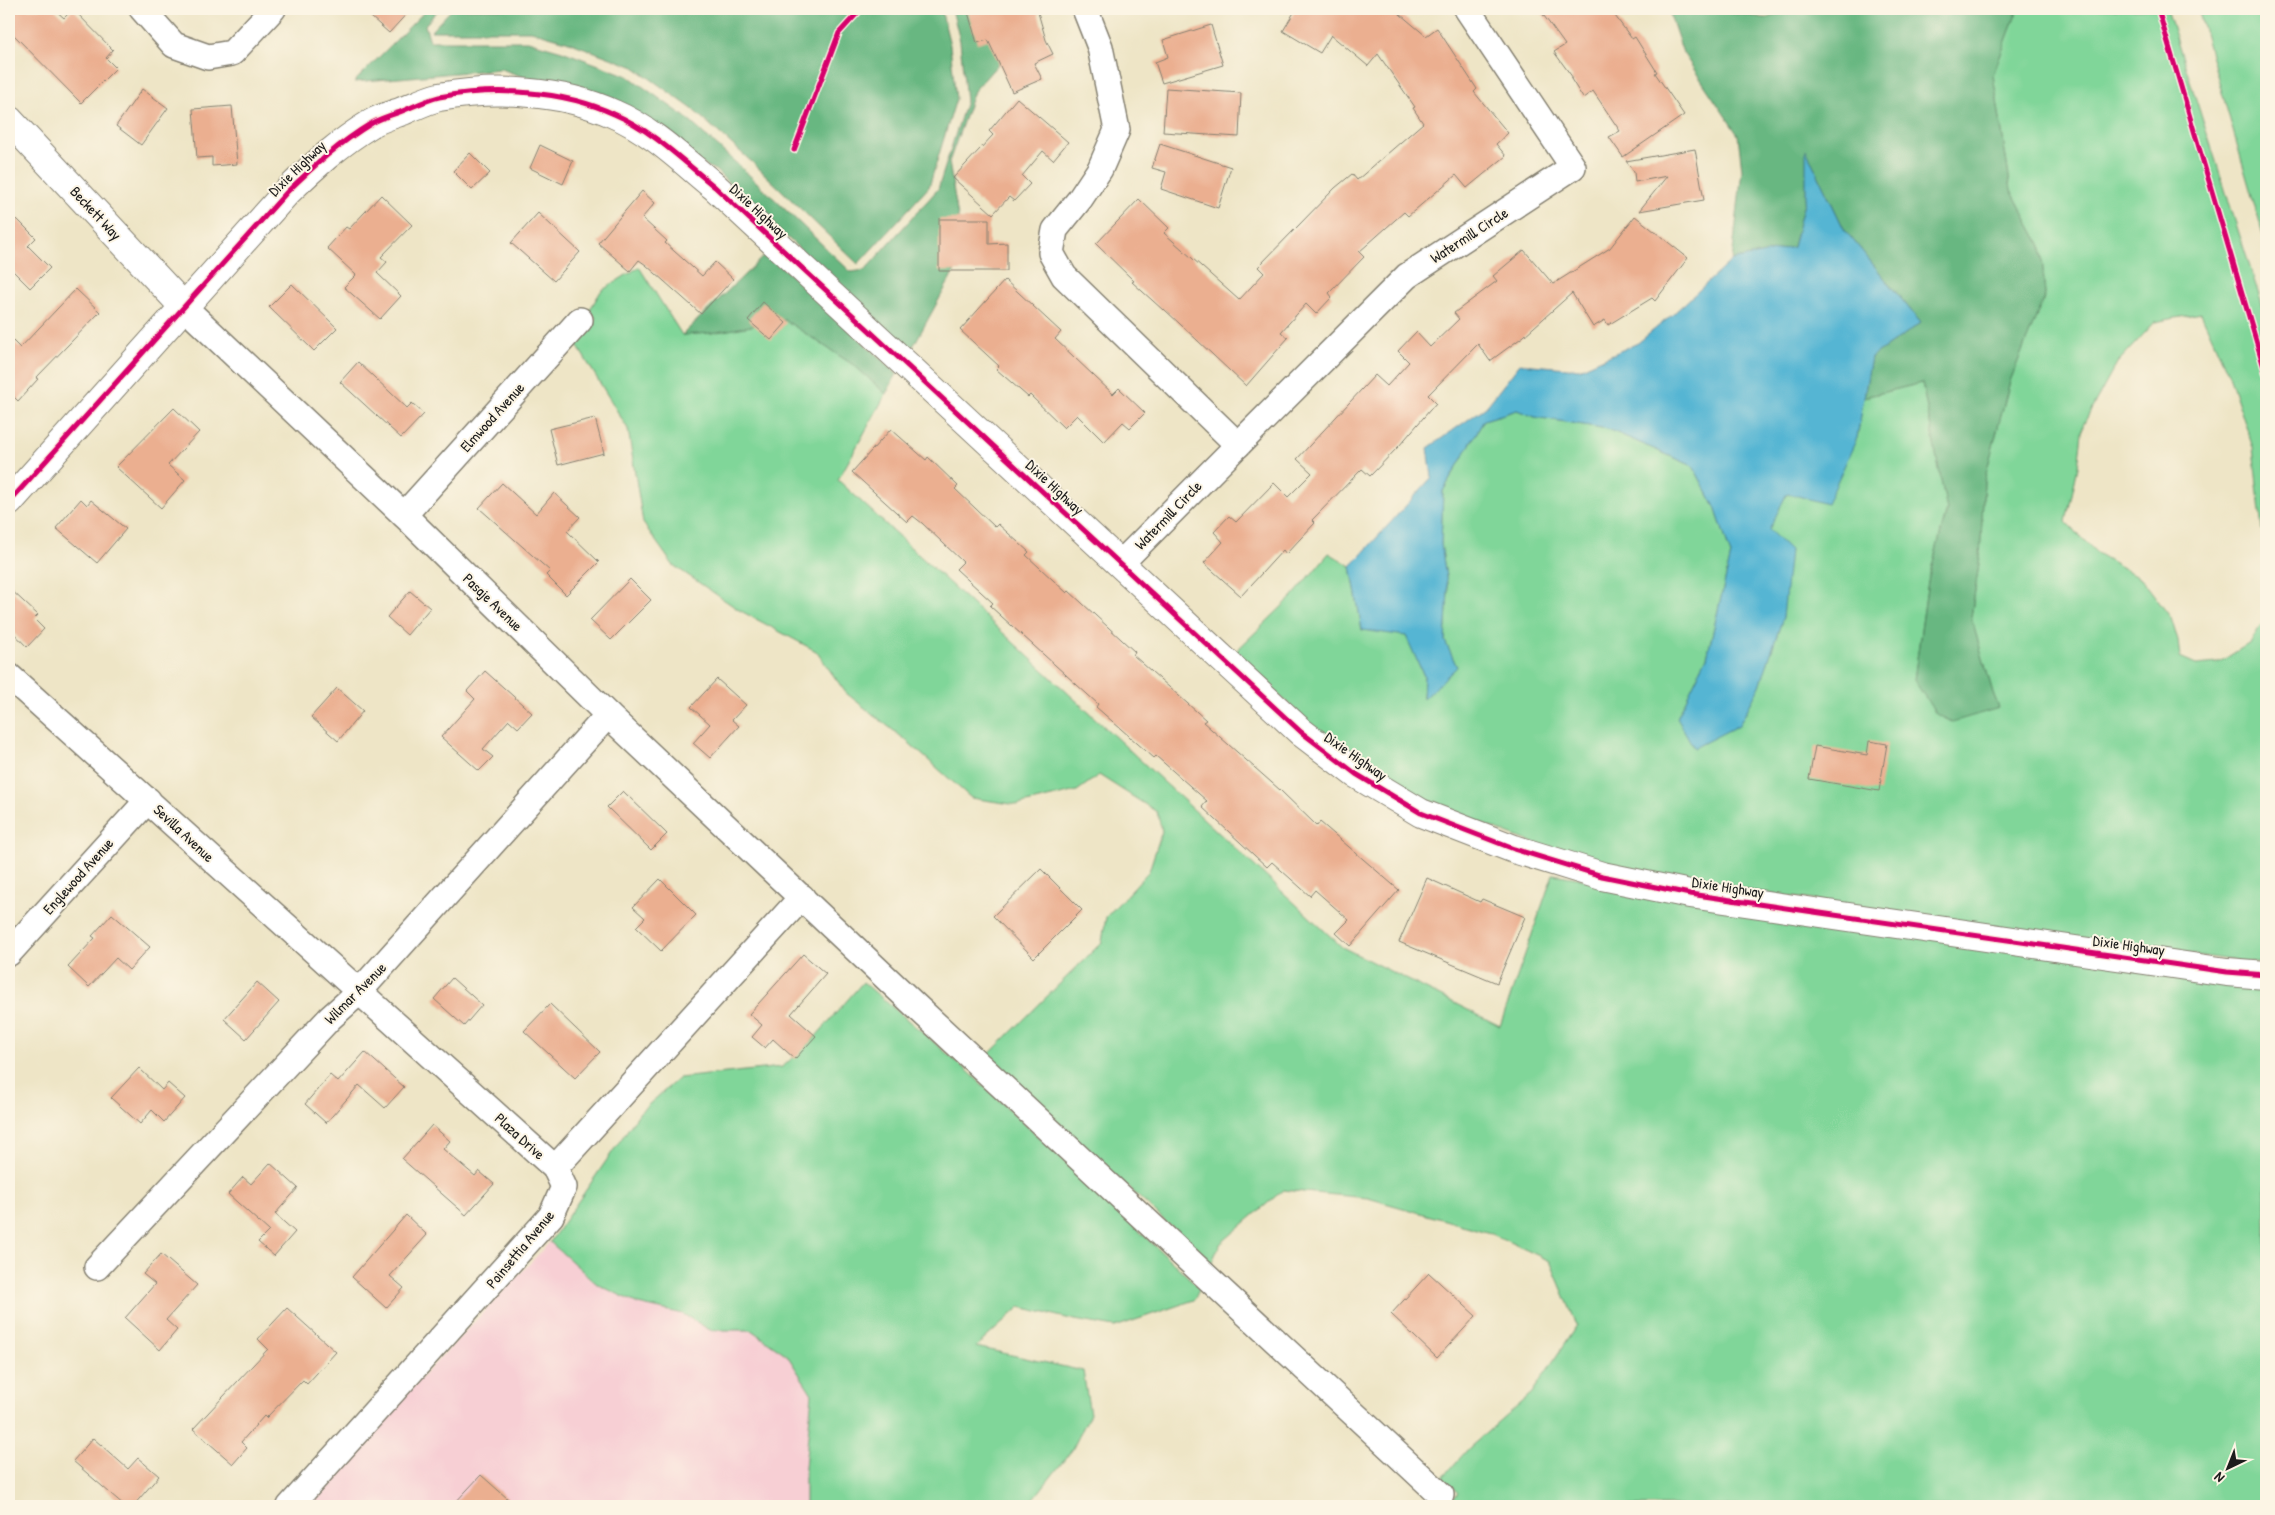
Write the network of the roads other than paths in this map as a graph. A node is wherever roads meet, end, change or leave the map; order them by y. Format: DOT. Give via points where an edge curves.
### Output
graph roads {
  1 [pos="142,9"];
  2 [pos="273,9"];
  3 [pos="1085,9"];
  4 [pos="1467,9"];
  5 [pos="9,120"];
  6 [pos="184,307"];
  7 [pos="580,320"];
  8 [pos="1238,445"];
  9 [pos="9,502"];
  10 [pos="404,515"];
  11 [pos="1120,564"];
  12 [pos="9,676"];
  13 [pos="608,715"];
  14 [pos="148,800"];
  15 [pos="802,896"];
  16 [pos="9,953"];
  17 [pos="2266,975"];
  18 [pos="359,992"];
  19 [pos="555,1168"];
  20 [pos="97,1267"];
  21 [pos="1441,1495"];
  22 [pos="290,1506"];
  1 -- 2 [label="street" via="174,45 208,57 232,53"];
  3 -- 8 [label="street" via="1100,47 1116,130 1100,169 1055,230 1051,253 1064,276"];
  4 -- 8 [label="street, Watermill Circle" via="1572,167 1407,276"];
  5 -- 6 [label="street, Beckett Way"];
  6 -- 9 [label="street, Dixie Highway"];
  6 -- 10 [label="street, Pasaje Avenue"];
  6 -- 11 [label="street, Dixie Highway" via="287,192 320,160 374,122 438,98 501,92 573,99 614,114 640,128 714,187"];
  7 -- 10 [label="street, Elmwood Avenue"];
  8 -- 11 [label="street, Watermill Circle"];
  10 -- 13 [label="street, Pasaje Avenue"];
  11 -- 17 [label="street, Dixie Highway" via="1301,732 1356,774 1421,813 1514,849 1602,876 1690,894"];
  12 -- 14 [label="street, Sevilla Avenue"];
  13 -- 15 [label="street, Pasaje Avenue"];
  13 -- 18 [label="street, Wilmar Avenue"];
  14 -- 16 [label="street, Englewood Avenue"];
  14 -- 18 [label="street, Sevilla Avenue"];
  15 -- 19 [label="street"];
  15 -- 21 [label="street, Pasaje Avenue"];
  18 -- 19 [label="street, Plaza Drive"];
  18 -- 20 [label="street, Wilmar Avenue" via="330,1018"];
  19 -- 22 [label="street, Poinsettia Avenue" via="564,1187 551,1216"];
}
